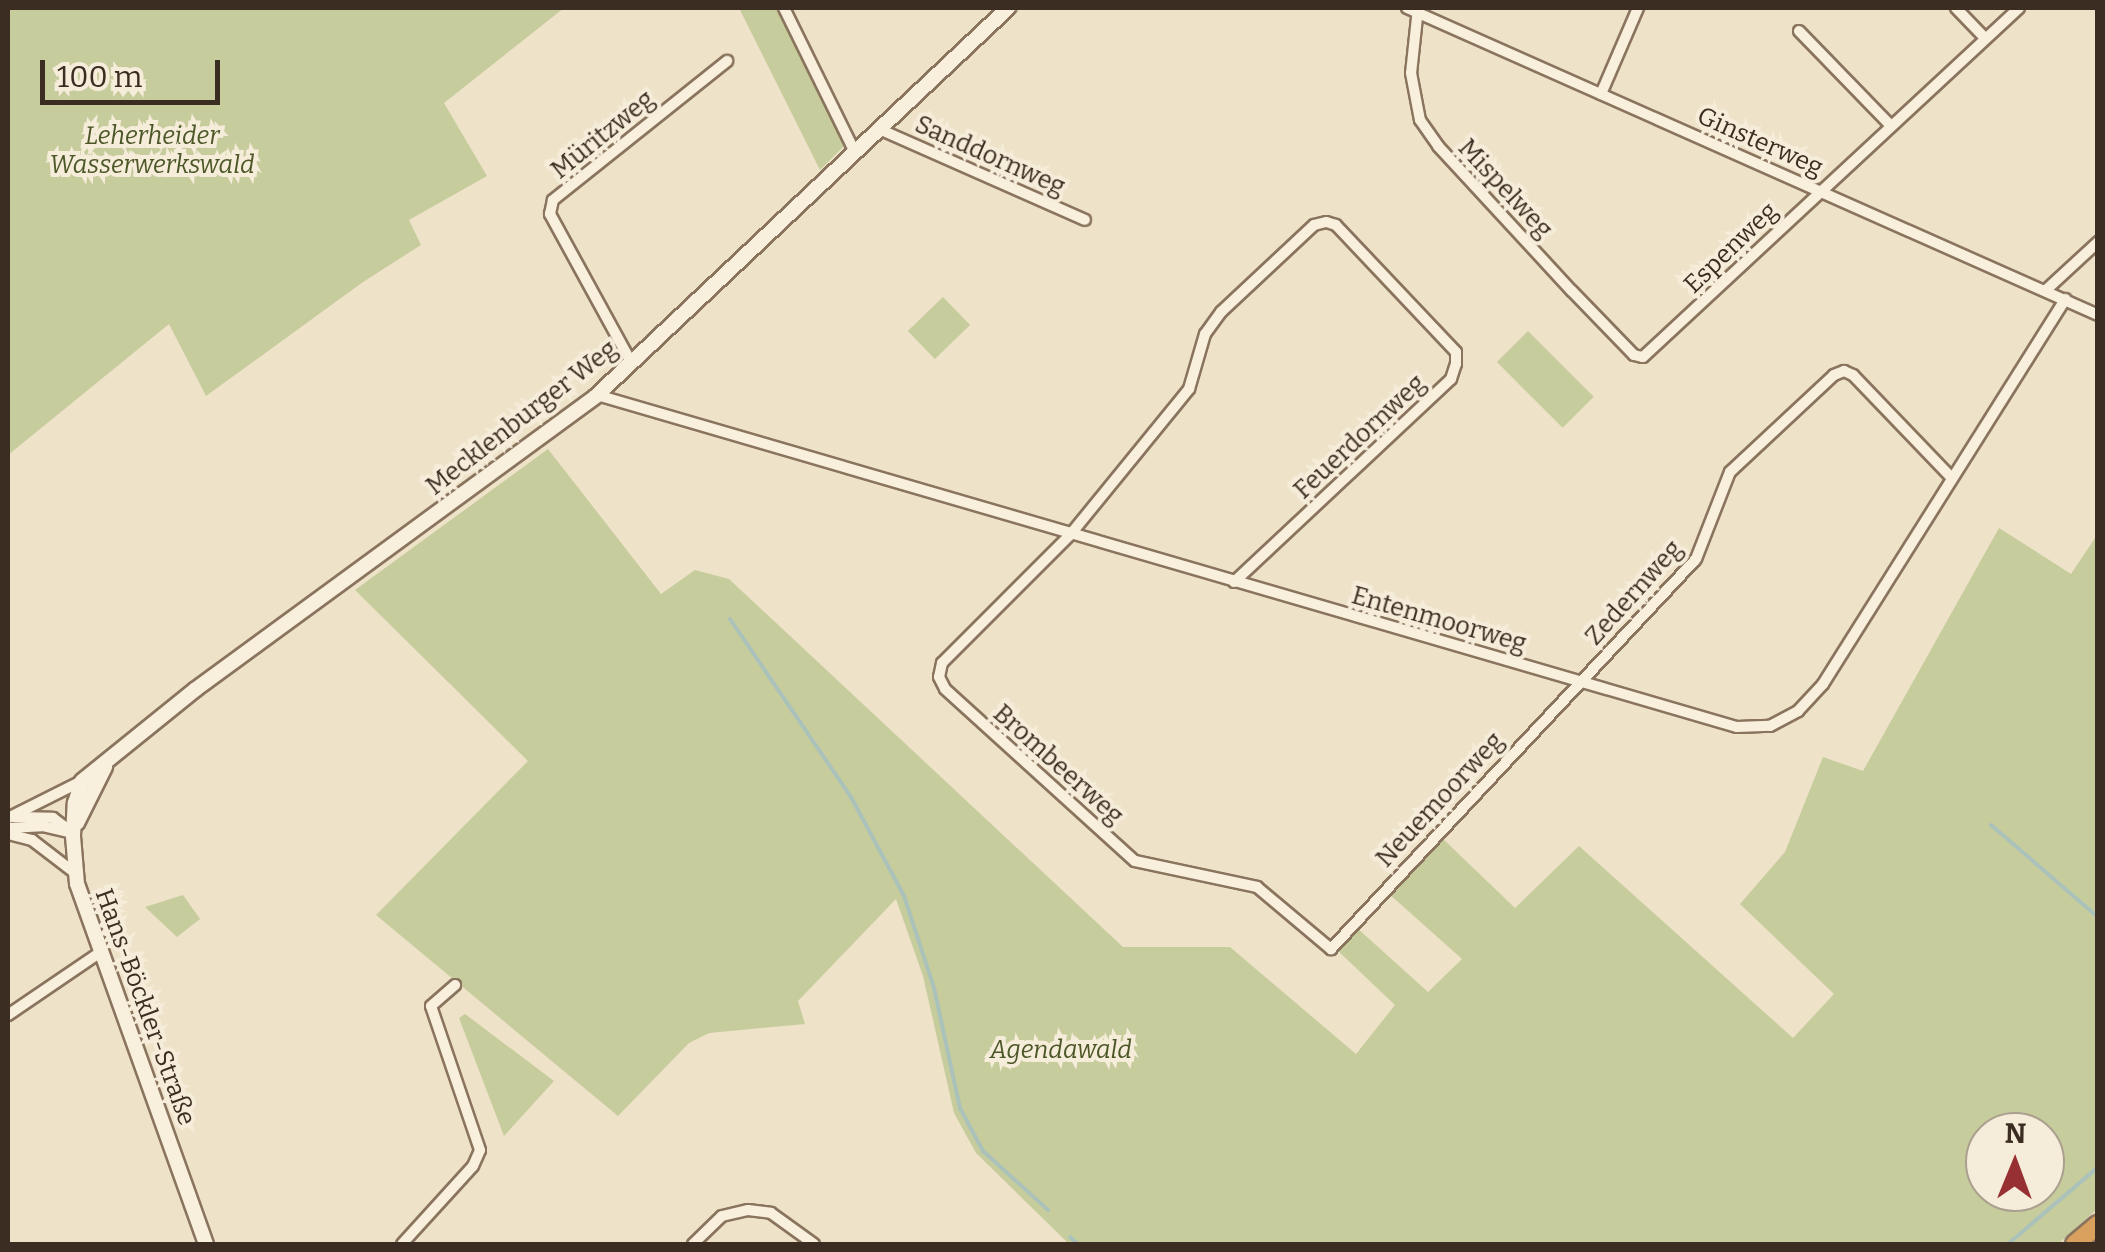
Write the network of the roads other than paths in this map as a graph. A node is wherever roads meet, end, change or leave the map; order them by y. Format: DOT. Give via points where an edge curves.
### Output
graph roads {
  1 [pos="784,8"];
  2 [pos="1008,8"];
  3 [pos="1638,8"];
  4 [pos="1956,8"];
  5 [pos="2018,8"];
  6 [pos="1414,9"];
  7 [pos="1799,31"];
  8 [pos="1985,38"];
  9 [pos="727,61"];
  10 [pos="1601,94"];
  11 [pos="1890,126"];
  12 [pos="879,129"];
  13 [pos="855,152"];
  14 [pos="1820,191"];
  15 [pos="1085,220"];
  16 [pos="2098,242"];
  17 [pos="2046,290"];
  18 [pos="2065,299"];
  19 [pos="2098,314"];
  20 [pos="1643,357"];
  21 [pos="631,362"];
  22 [pos="597,395"];
  23 [pos="1950,476"];
  24 [pos="1070,535"];
  25 [pos="1234,582"];
  26 [pos="1580,682"];
  27 [pos="121,746"];
  28 [pos="82,781"];
  29 [pos="8,824"];
  30 [pos="73,833"];
  31 [pos="75,873"];
  32 [pos="1331,948"];
  33 [pos="102,952"];
  34 [pos="455,984"];
  35 [pos="8,1015"];
  36 [pos="2098,1225"];
  37 [pos="206,1244"];
  38 [pos="402,1244"];
  39 [pos="693,1244"];
  40 [pos="814,1244"];
  41 [pos="2075,1244"];
  1 -- 13 [label="street"];
  2 -- 12 [label="street, Mecklenburger Weg"];
  3 -- 10 [label="street"];
  4 -- 8 [label="street"];
  5 -- 8 [label="street, Espenweg"];
  6 -- 10 [label="street, Ginsterweg"];
  6 -- 20 [label="street, Mispelweg" via="1411,73 1420,120 1572,292"];
  7 -- 11 [label="street"];
  8 -- 11 [label="street, Espenweg"];
  9 -- 21 [label="street, Müritzweg" via="553,200 550,214"];
  10 -- 14 [label="street, Ginsterweg"];
  11 -- 14 [label="street, Espenweg"];
  12 -- 13 [label="street, Mecklenburger Weg"];
  12 -- 15 [label="street, Sanddornweg"];
  13 -- 21 [label="street, Mecklenburger Weg"];
  14 -- 17 [label="street, Ginsterweg"];
  14 -- 20 [label="street, Espenweg"];
  16 -- 17 [label="street"];
  17 -- 18 [label="street, Ginsterweg"];
  18 -- 19 [label="street, Ginsterweg"];
  18 -- 23 [label="street, Entenmoorweg"];
  21 -- 22 [label="street, Mecklenburger Weg"];
  22 -- 24 [label="street, Entenmoorweg"];
  22 -- 27 [label="street, Mecklenburger Weg"];
  23 -- 26 [label="street, Entenmoorweg" via="1823,684 1798,712 1770,726 1737,727"];
  23 -- 26 [label="street, Zedernweg" via="1853,375 1834,375 1730,472 1696,559"];
  24 -- 25 [label="street, Entenmoorweg"];
  24 -- 25 [label="street, Feuerdornweg" via="1188,389 1204,334 1221,312 1326,222 1456,352 1456,364 1450,379"];
  24 -- 32 [label="street, Brombeerweg" via="942,663 945,689 1135,861 1257,887"];
  25 -- 26 [label="street, Entenmoorweg"];
  26 -- 32 [label="street, Neuemoorweg"];
  27 -- 28 [label="street, Mecklenburger Weg"];
  27 -- 30 [label="street, Mecklenburger Weg"];
  28 -- 29 [label="street, Mecklenburger Weg"];
  28 -- 30 [label="street, Hans-Böckler-Straße"];
  29 -- 30 [label="street" via="48,817"];
  29 -- 31 [label="street"];
  30 -- 31 [label="street, Hans-Böckler-Straße"];
  31 -- 33 [label="street, Hans-Böckler-Straße"];
  33 -- 35 [label="street"];
  33 -- 37 [label="street, Hans-Böckler-Straße"];
  34 -- 38 [label="street" via="431,1006 480,1150"];
  36 -- 41 [label="highway"];
  39 -- 40 [label="street" via="722,1216 748,1210 771,1213"];
}
